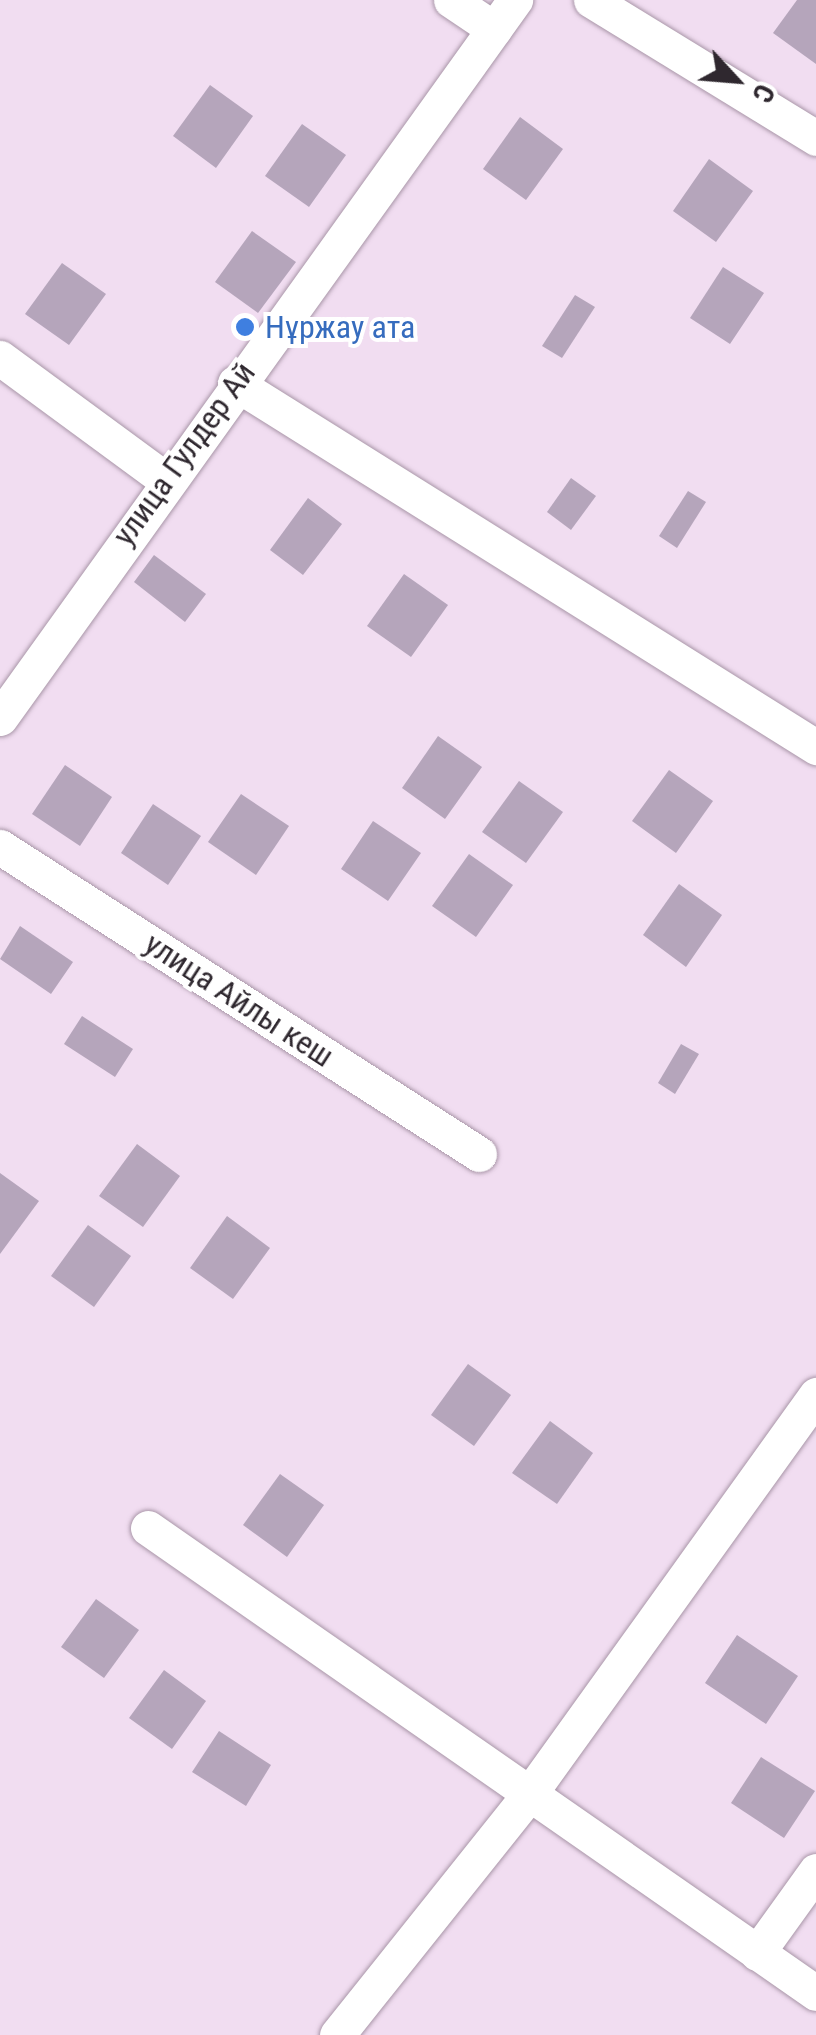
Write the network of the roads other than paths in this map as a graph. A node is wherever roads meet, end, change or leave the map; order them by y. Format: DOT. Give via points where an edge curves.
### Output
graph roads {
  1 [pos="451,0"];
  2 [pos="515,0"];
  3 [pos="592,0"];
  4 [pos="494,29"];
  5 [pos="816,138"];
  6 [pos="0,358"];
  7 [pos="235,383"];
  8 [pos="166,480"];
  9 [pos="0,718"];
  10 [pos="816,747"];
  11 [pos="0,847"];
  12 [pos="479,1154"];
  13 [pos="816,1395"];
  14 [pos="148,1528"];
  15 [pos="528,1796"];
  16 [pos="816,1871"];
  17 [pos="758,1953"];
  18 [pos="816,1993"];
  19 [pos="337,2035"];
  1 -- 4 [label="street"];
  2 -- 4 [label="street, улица Гулдер Ай"];
  3 -- 5 [label="street"];
  4 -- 7 [label="street, улица Гулдер Ай"];
  6 -- 8 [label="street"];
  7 -- 8 [label="street, улица Гулдер Ай"];
  7 -- 10 [label="street"];
  8 -- 9 [label="street, улица Гулдер Ай"];
  11 -- 12 [label="street, улица Айлы кеш"];
  13 -- 15 [label="street"];
  14 -- 15 [label="street"];
  15 -- 17 [label="street"];
  15 -- 19 [label="street"];
  16 -- 17 [label="street"];
  17 -- 18 [label="street"];
}
